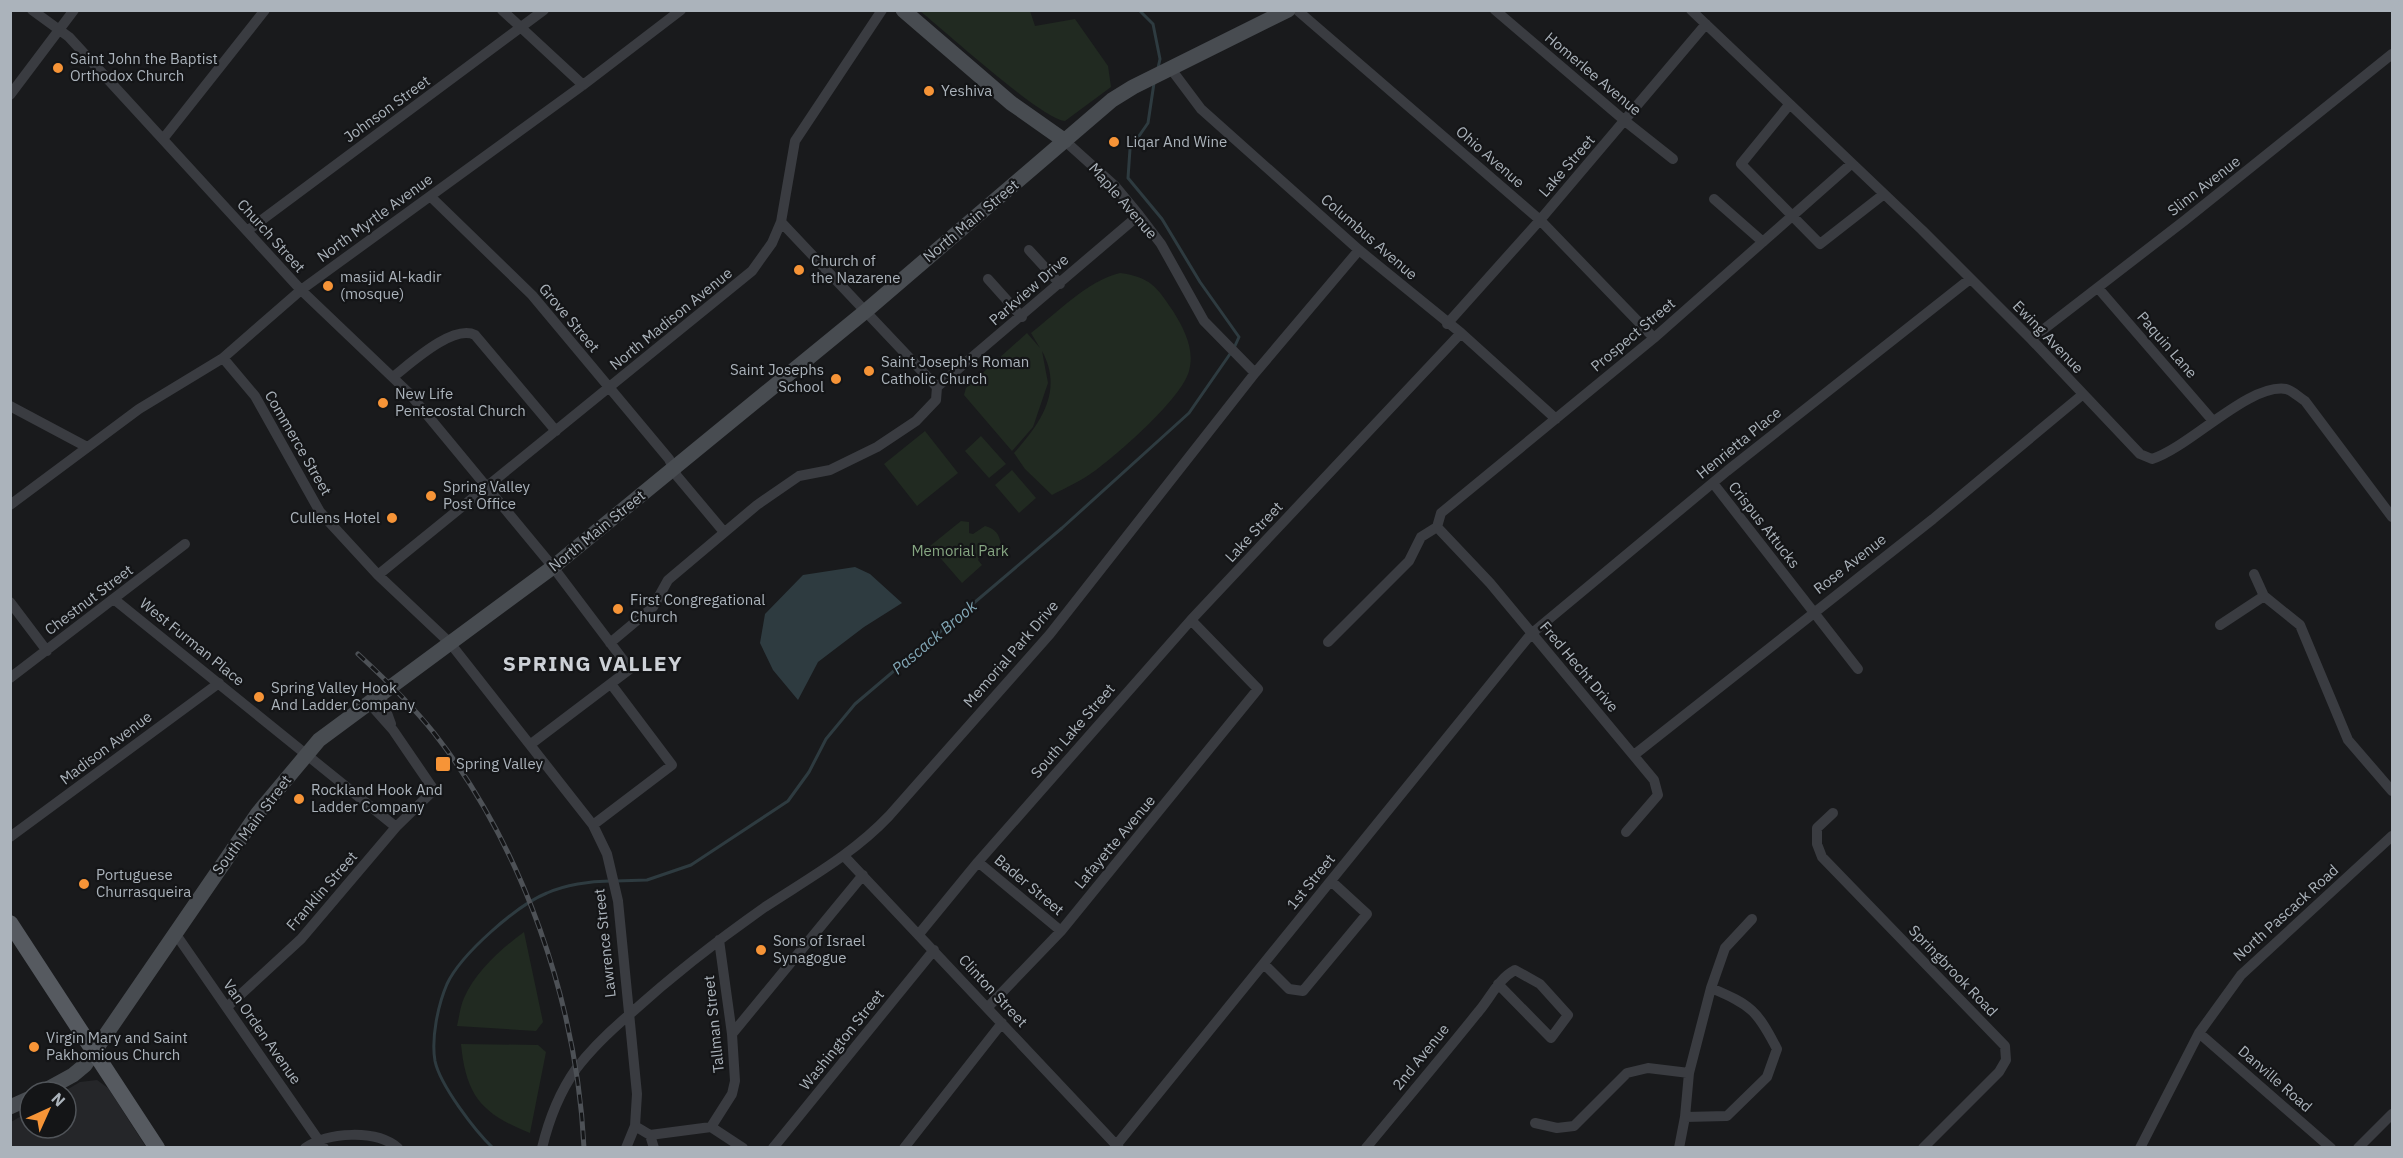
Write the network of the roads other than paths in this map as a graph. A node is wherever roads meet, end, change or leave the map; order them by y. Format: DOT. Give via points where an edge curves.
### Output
graph roads {
  1 [pos="32,10"];
  2 [pos="74,10"];
  3 [pos="502,10"];
  4 [pos="544,10"];
  5 [pos="681,10"];
  6 [pos="882,10"];
  7 [pos="903,10"];
  8 [pos="1288,10"];
  9 [pos="1297,10"];
  10 [pos="1495,10"];
  11 [pos="1690,10"];
  12 [pos="265,11"];
  13 [pos="1706,24"];
  14 [pos="521,29"];
  15 [pos="61,30"];
  16 [pos="2392,54"];
  17 [pos="1161,74"];
  18 [pos="583,85"];
  19 [pos="10,95"];
  20 [pos="1790,105"];
  21 [pos="1625,121"];
  22 [pos="163,139"];
  23 [pos="1065,141"];
  24 [pos="1673,159"];
  25 [pos="1851,164"];
  26 [pos="1884,194"];
  27 [pos="431,196"];
  28 [pos="1714,199"];
  29 [pos="1139,215"];
  30 [pos="1792,216"];
  31 [pos="1540,220"];
  32 [pos="781,222"];
  33 [pos="247,231"];
  34 [pos="1763,242"];
  35 [pos="1029,250"];
  36 [pos="1359,250"];
  37 [pos="988,279"];
  38 [pos="1970,279"];
  39 [pos="1060,284"];
  40 [pos="2098,288"];
  41 [pos="301,290"];
  42 [pos="867,310"];
  43 [pos="1022,317"];
  44 [pos="1447,324"];
  45 [pos="1461,333"];
  46 [pos="1654,338"];
  47 [pos="2031,339"];
  48 [pos="223,358"];
  49 [pos="1255,373"];
  50 [pos="393,377"];
  51 [pos="937,387"];
  52 [pos="609,389"];
  53 [pos="2082,395"];
  54 [pos="10,405"];
  55 [pos="1556,419"];
  56 [pos="2214,422"];
  57 [pos="556,431"];
  58 [pos="87,447"];
  59 [pos="673,468"];
  60 [pos="1713,483"];
  61 [pos="487,488"];
  62 [pos="10,505"];
  63 [pos="2392,517"];
  64 [pos="1437,527"];
  65 [pos="724,532"];
  66 [pos="186,544"];
  67 [pos="553,567"];
  68 [pos="2254,574"];
  69 [pos="378,575"];
  70 [pos="2264,596"];
  71 [pos="115,600"];
  72 [pos="10,602"];
  73 [pos="1813,612"];
  74 [pos="1191,620"];
  75 [pos="2220,625"];
  76 [pos="1531,634"];
  77 [pos="1328,642"];
  78 [pos="450,643"];
  79 [pos="610,643"];
  80 [pos="46,651"];
  81 [pos="1858,669"];
  82 [pos="10,678"];
  83 [pos="219,683"];
  84 [pos="611,684"];
  85 [pos="380,694"];
  86 [pos="531,744"];
  87 [pos="305,754"];
  88 [pos="1634,755"];
  89 [pos="2392,791"];
  90 [pos="1833,813"];
  91 [pos="593,825"];
  92 [pos="396,827"];
  93 [pos="1626,832"];
  94 [pos="10,837"];
  95 [pos="2390,843"];
  96 [pos="844,856"];
  97 [pos="978,862"];
  98 [pos="863,875"];
  99 [pos="1331,881"];
  100 [pos="1752,919"];
  101 [pos="10,923"];
  102 [pos="1061,931"];
  103 [pos="175,933"];
  104 [pos="919,934"];
  105 [pos="719,940"];
  106 [pos="934,950"];
  107 [pos="1264,964"];
  108 [pos="1498,984"];
  109 [pos="1711,988"];
  110 [pos="227,1007"];
  111 [pos="988,1007"];
  112 [pos="627,1016"];
  113 [pos="1002,1023"];
  114 [pos="2199,1033"];
  115 [pos="732,1034"];
  116 [pos="94,1052"];
  117 [pos="1689,1073"];
  118 [pos="65,1080"];
  119 [pos="2392,1113"];
  120 [pos="1685,1117"];
  121 [pos="1535,1123"];
  122 [pos="635,1125"];
  123 [pos="711,1127"];
  124 [pos="650,1135"];
  125 [pos="321,1143"];
  126 [pos="1117,1147"];
  127 [pos="157,1148"];
  128 [pos="305,1148"];
  129 [pos="398,1148"];
  130 [pos="542,1148"];
  131 [pos="626,1148"];
  132 [pos="654,1148"];
  133 [pos="743,1148"];
  134 [pos="773,1148"];
  135 [pos="904,1148"];
  136 [pos="1366,1148"];
  137 [pos="1679,1148"];
  138 [pos="1923,1148"];
  139 [pos="2140,1148"];
  140 [pos="2331,1148"];
  141 [pos="2358,1148"];
  1 -- 15 [label="street, Church Street"];
  2 -- 15 [label="street"];
  3 -- 14 [label="street"];
  4 -- 14 [label="street, Johnson Street"];
  5 -- 18 [label="street, North Myrtle Avenue"];
  6 -- 32 [label="street, North Madison Avenue" via="795,141"];
  7 -- 23 [label="main road, Maple Avenue" via="1011,103"];
  8 -- 17 [label="main road, North Main Street"];
  9 -- 31 [label="street, Ohio Avenue"];
  10 -- 21 [label="street, Homerlee Avenue"];
  11 -- 13 [label="street, Ewing Avenue"];
  12 -- 22 [label="street"];
  13 -- 20 [label="street, Ewing Avenue"];
  13 -- 21 [label="street, Lake Street"];
  14 -- 18 [label="street"];
  14 -- 33 [label="street, Johnson Street"];
  15 -- 19 [label="street"];
  15 -- 22 [label="street, Church Street"];
  16 -- 40 [label="street, Slinn Avenue"];
  17 -- 23 [label="main road, North Main Street" via="1112,100"];
  17 -- 36 [label="street, Columbus Avenue"];
  18 -- 27 [label="street, North Myrtle Avenue"];
  20 -- 25 [label="street, Ewing Avenue"];
  20 -- 30 [label="street" via="1741,164"];
  21 -- 24 [label="street, Homerlee Avenue"];
  21 -- 31 [label="street, Lake Street"];
  22 -- 33 [label="street, Church Street"];
  23 -- 29 [label="street, Maple Avenue"];
  23 -- 42 [label="main road, North Main Street"];
  25 -- 26 [label="street, Ewing Avenue"];
  25 -- 30 [label="street, Prospect Street"];
  26 -- 30 [label="street" via="1820,244"];
  26 -- 38 [label="street, Ewing Avenue"];
  27 -- 41 [label="street, North Myrtle Avenue"];
  27 -- 52 [label="street, Grove Street" via="532,295"];
  28 -- 34 [label="street"];
  29 -- 39 [label="street, Parkview Drive"];
  29 -- 49 [label="street, Maple Avenue" via="1161,244 1204,321"];
  30 -- 34 [label="street, Prospect Street"];
  31 -- 44 [label="street, Lake Street"];
  31 -- 46 [label="street, Ohio Avenue"];
  32 -- 42 [label="street"];
  32 -- 52 [label="street, North Madison Avenue" via="772,243 745,279"];
  33 -- 41 [label="street, Church Street"];
  34 -- 46 [label="street, Prospect Street"];
  35 -- 39 [label="street"];
  36 -- 44 [label="street, Columbus Avenue"];
  36 -- 49 [label="street, Memorial Park Drive"];
  37 -- 43 [label="street"];
  38 -- 47 [label="street, Ewing Avenue"];
  38 -- 60 [label="street, Henrietta Place"];
  39 -- 43 [label="street, Parkview Drive"];
  40 -- 47 [label="street, Slinn Avenue"];
  40 -- 56 [label="street, Paquin Lane"];
  41 -- 48 [label="street, North Myrtle Avenue"];
  41 -- 50 [label="street, Church Street"];
  42 -- 51 [label="street"];
  42 -- 59 [label="main road, North Main Street"];
  43 -- 51 [label="street, Parkview Drive"];
  44 -- 45 [label="street, Columbus Avenue"];
  45 -- 55 [label="street, Columbus Avenue"];
  45 -- 74 [label="street, Lake Street"];
  46 -- 55 [label="street, Prospect Street"];
  47 -- 53 [label="street, Ewing Avenue"];
  48 -- 58 [label="street, North Myrtle Avenue" via="139,409"];
  48 -- 69 [label="street, Commerce Street" via="260,404 320,512"];
  49 -- 96 [label="street, Memorial Park Drive" via="1050,634 881,824"];
  50 -- 57 [label="street" via="452,334 467,331 475,334"];
  50 -- 61 [label="street, Church Street"];
  51 -- 65 [label="street" via="936,400 916,422 830,470 799,476"];
  52 -- 57 [label="street, North Madison Avenue"];
  52 -- 59 [label="street, Grove Street"];
  53 -- 56 [label="street, Ewing Avenue" via="2136,451 2152,459 2170,453"];
  53 -- 73 [label="street, Rose Avenue"];
  54 -- 58 [label="street"];
  55 -- 64 [label="street, Prospect Street" via="1441,513"];
  56 -- 63 [label="street, Ewing Avenue" via="2263,391 2287,389 2305,401"];
  57 -- 61 [label="street, North Madison Avenue"];
  58 -- 62 [label="street, North Myrtle Avenue"];
  59 -- 65 [label="street, Grove Street"];
  59 -- 67 [label="main road, North Main Street"];
  60 -- 73 [label="street, Crispus Attucks"];
  60 -- 76 [label="street, Henrietta Place"];
  61 -- 67 [label="street, Church Street"];
  61 -- 69 [label="street, North Madison Avenue"];
  64 -- 76 [label="street, Fred Hecht Drive"];
  64 -- 77 [label="street, Prospect Street" via="1421,537 1409,561"];
  65 -- 79 [label="street" via="668,580 653,607"];
  66 -- 71 [label="street, Chestnut Street"];
  67 -- 78 [label="main road, North Main Street"];
  67 -- 79 [label="street, Church Street"];
  68 -- 70 [label="street"];
  69 -- 78 [label="street, Commerce Street"];
  70 -- 75 [label="street"];
  70 -- 89 [label="street" via="2300,625 2348,740"];
  71 -- 80 [label="street, Chestnut Street"];
  71 -- 83 [label="street, West Furman Place"];
  72 -- 80 [label="street"];
  73 -- 81 [label="street, Crispus Attucks"];
  73 -- 88 [label="street, Rose Avenue"];
  74 -- 97 [label="street, South Lake Street"];
  74 -- 102 [label="street, Lafayette Avenue" via="1258,689"];
  76 -- 88 [label="street, Fred Hecht Drive"];
  76 -- 99 [label="street, 1st Street"];
  78 -- 85 [label="main road, North Main Street"];
  78 -- 86 [label="street, Lawrence Street"];
  79 -- 84 [label="street, Church Street" via="630,669"];
  80 -- 82 [label="street, Chestnut Street"];
  83 -- 87 [label="street, West Furman Place"];
  83 -- 94 [label="street, Madison Avenue"];
  84 -- 86 [label="street"];
  84 -- 91 [label="street" via="672,765"];
  85 -- 87 [label="main road, South Main Street"];
  85 -- 92 [label="street, Franklin Street" via="393,730 434,790"];
  86 -- 91 [label="street, Lawrence Street"];
  87 -- 92 [label="street, West Furman Place"];
  87 -- 103 [label="main road, South Main Street" via="258,813"];
  88 -- 93 [label="street, Fred Hecht Drive" via="1654,780 1658,795"];
  90 -- 138 [label="street, Springbrook Road" via="1817,828 1822,857 2006,1046 2006,1060 1999,1072"];
  91 -- 112 [label="street, Lawrence Street" via="607,854 618,901"];
  92 -- 110 [label="street, Franklin Street" via="301,939"];
  95 -- 114 [label="street, North Pascack Road" via="2241,975"];
  96 -- 98 [label="street, Clinton Street"];
  96 -- 105 [label="street, Memorial Park Drive"];
  97 -- 102 [label="street, Bader Street"];
  97 -- 104 [label="street"];
  98 -- 104 [label="street, Clinton Street"];
  98 -- 115 [label="street"];
  99 -- 107 [label="street, 1st Street"];
  99 -- 107 [label="street" via="1367,914 1303,991 1289,988"];
  100 -- 109 [label="street" via="1725,948"];
  101 -- 116 [label="main road"];
  102 -- 111 [label="street, Lafayette Avenue"];
  103 -- 110 [label="street, Van Orden Avenue"];
  103 -- 116 [label="main road, South Main Street"];
  104 -- 106 [label="street, Clinton Street"];
  105 -- 112 [label="street, Memorial Park Drive"];
  105 -- 115 [label="street, Tallman Street"];
  106 -- 111 [label="street, Clinton Street"];
  106 -- 134 [label="street, Washington Street"];
  107 -- 126 [label="street, 1st Street"];
  108 -- 108 [label="street" via="1551,1038 1568,1015 1540,984 1515,970"];
  108 -- 136 [label="street, 2nd Avenue"];
  109 -- 117 [label="street"];
  109 -- 120 [label="street" via="1745,1002 1762,1021 1777,1049 1767,1077 1727,1116"];
  110 -- 125 [label="street, Van Orden Avenue"];
  111 -- 113 [label="street, Clinton Street"];
  112 -- 122 [label="street, Lawrence Street" via="637,1094"];
  112 -- 130 [label="street, Memorial Park Drive" via="594,1047 569,1079 554,1108"];
  113 -- 126 [label="street, Clinton Street"];
  113 -- 135 [label="street"];
  114 -- 139 [label="street, North Pascack Road"];
  114 -- 140 [label="street, Danville Road"];
  115 -- 123 [label="street, Tallman Street" via="735,1081 732,1094"];
  116 -- 118 [label="main road, South Main Street"];
  116 -- 127 [label="main road"];
  117 -- 120 [label="street"];
  117 -- 121 [label="street" via="1648,1068 1627,1073 1574,1126 1557,1128"];
  119 -- 141 [label="street"];
  120 -- 137 [label="street"];
  122 -- 124 [label="street"];
  122 -- 131 [label="street, Lawrence Street"];
  123 -- 124 [label="street"];
  123 -- 133 [label="street"];
  124 -- 132 [label="street"];
  125 -- 128 [label="street"];
  125 -- 129 [label="street" via="369,1135 384,1138"];
}
